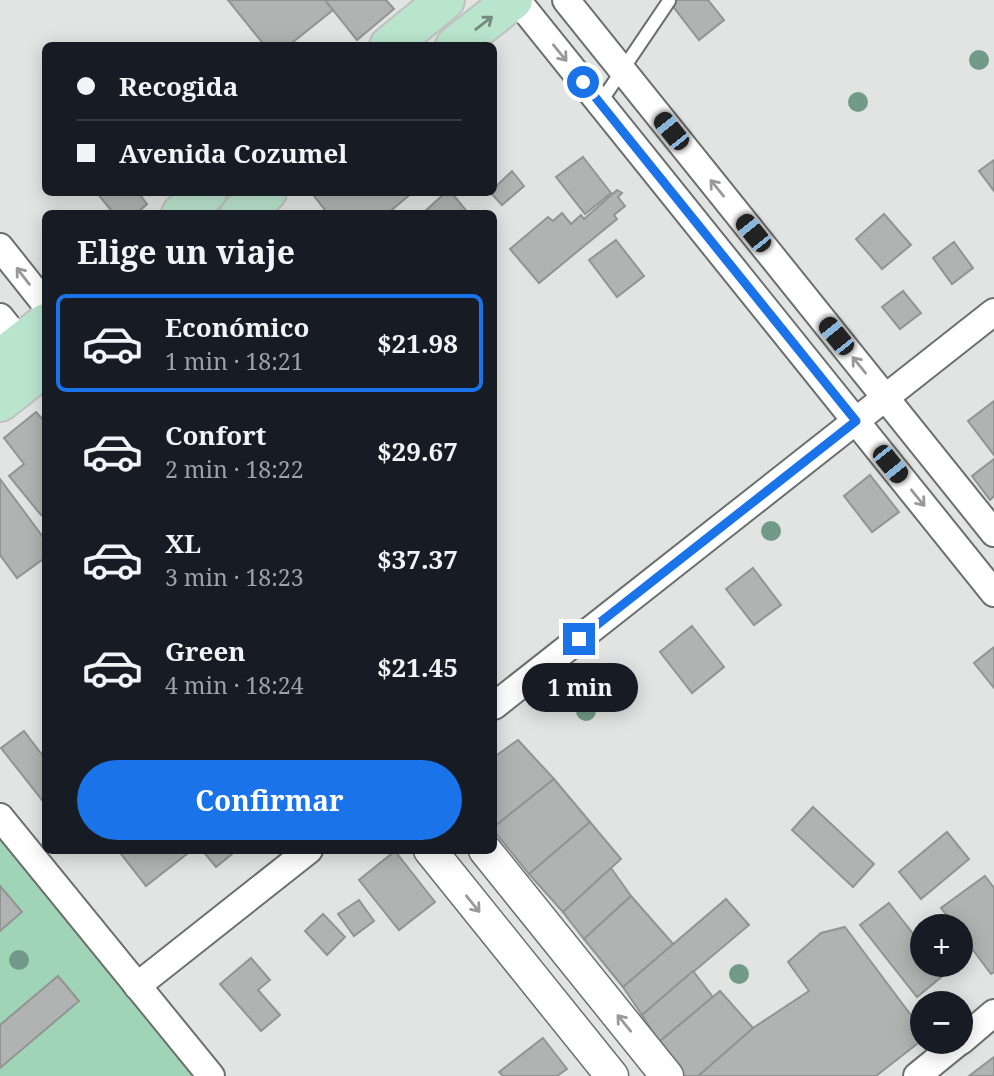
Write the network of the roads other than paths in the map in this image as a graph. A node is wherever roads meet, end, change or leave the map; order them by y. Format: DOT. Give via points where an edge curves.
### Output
graph roads {
  1 [pos="445,0"];
  2 [pos="515,0"];
  3 [pos="566,0"];
  4 [pos="669,1"];
  5 [pos="394,42"];
  6 [pos="460,42"];
  7 [pos="621,69"];
  8 [pos="600,103"];
  9 [pos="202,196"];
  10 [pos="262,196"];
  11 [pos="186,210"];
  12 [pos="245,210"];
  13 [pos="0,247"];
  14 [pos="42,300"];
  15 [pos="994,312"];
  16 [pos="28,350"];
  17 [pos="885,397"];
  18 [pos="0,402"];
  19 [pos="856,421"];
  20 [pos="994,533"];
  21 [pos="994,593"];
  22 [pos="497,704"];
  23 [pos="0,817"];
  24 [pos="304,854"];
  25 [pos="433,854"];
  26 [pos="488,854"];
  27 [pos="137,986"];
  28 [pos="994,1013"];
  29 [pos="973,1030"];
  30 [pos="944,1054"];
  31 [pos="211,1076"];
  32 [pos="612,1076"];
  33 [pos="667,1076"];
  34 [pos="917,1076"];
  1 -- 5 [label="main road"];
  6 -- 2 [label="main road, one-way"];
  2 -- 8 [label="street, one-way"];
  3 -- 7 [label="street"];
  4 -- 7 [label="lane"];
  7 -- 8 [label="lane"];
  17 -- 7 [label="street, one-way"];
  8 -- 19 [label="street"];
  9 -- 11 [label="main road"];
  10 -- 12 [label="main road"];
  14 -- 13 [label="street, one-way"];
  15 -- 17 [label="street"];
  16 -- 18 [label="main road"];
  17 -- 19 [label="street"];
  17 -- 20 [label="street"];
  19 -- 21 [label="street, one-way"];
  19 -- 22 [label="street"];
  23 -- 27 [label="street"];
  24 -- 27 [label="street"];
  25 -- 32 [label="street, one-way"];
  33 -- 26 [label="street, one-way"];
  27 -- 31 [label="street"];
  28 -- 29 [label="street"];
  30 -- 34 [label="street"];
}
